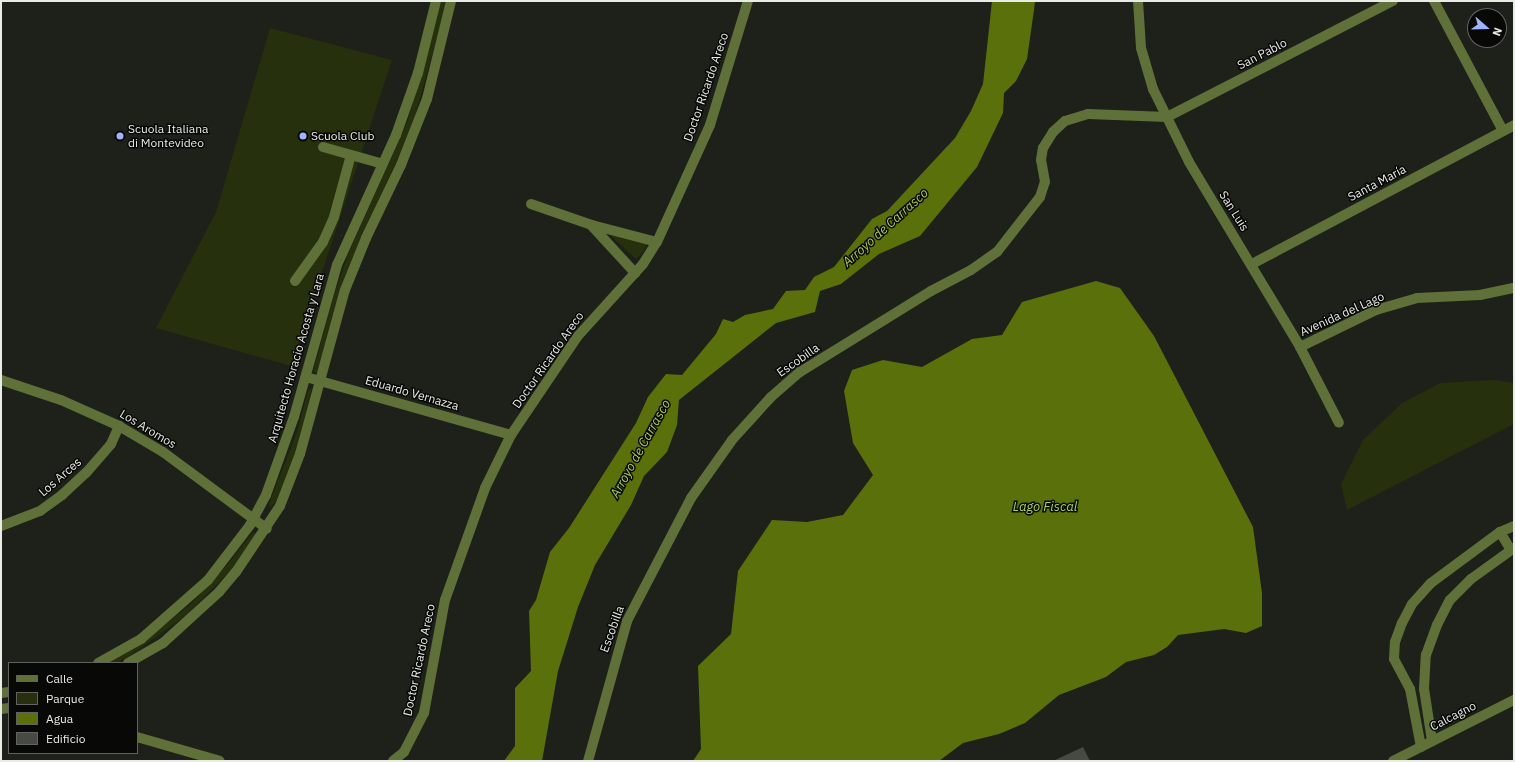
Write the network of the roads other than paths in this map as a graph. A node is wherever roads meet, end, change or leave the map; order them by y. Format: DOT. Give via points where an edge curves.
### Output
graph roads {
  1 [pos="436,1"];
  2 [pos="451,1"];
  3 [pos="748,1"];
  4 [pos="1138,1"];
  5 [pos="1393,1"];
  6 [pos="1434,1"];
  7 [pos="1139,117"];
  8 [pos="1167,117"];
  9 [pos="1514,125"];
  10 [pos="1503,131"];
  11 [pos="323,147"];
  12 [pos="351,155"];
  13 [pos="383,164"];
  14 [pos="531,204"];
  15 [pos="592,225"];
  16 [pos="657,242"];
  17 [pos="1252,264"];
  18 [pos="635,273"];
  19 [pos="295,281"];
  20 [pos="1514,288"];
  21 [pos="1300,347"];
  22 [pos="306,377"];
  23 [pos="1,380"];
  24 [pos="320,381"];
  25 [pos="1338,423"];
  26 [pos="119,426"];
  27 [pos="511,435"];
  28 [pos="254,519"];
  29 [pos="1,526"];
  30 [pos="1514,526"];
  31 [pos="267,529"];
  32 [pos="1500,532"];
  33 [pos="1512,549"];
  34 [pos="100,662"];
  35 [pos="130,662"];
  36 [pos="1514,700"];
  37 [pos="138,737"];
  38 [pos="1432,741"];
  39 [pos="1421,747"];
  40 [pos="1406,758"];
  41 [pos="220,761"];
  42 [pos="394,761"];
  43 [pos="588,761"];
  44 [pos="1393,761"];
  1 -- 13 [label="street, Arquitecto Horacio Acosta y Lara" via="418,73"];
  2 -- 24 [label="street" via="427,99 401,165 353,268"];
  3 -- 16 [label="street, Doctor Ricardo Areco" via="710,125"];
  4 -- 8 [label="street, San Luis" via="1142,48 1153,89"];
  5 -- 8 [label="street, San Pablo"];
  6 -- 10 [label="street"];
  7 -- 8 [label="street, San Pablo"];
  7 -- 43 [label="street, Escobilla" via="1088,114 1065,121 1053,132 1043,148 1041,160 1045,182 1040,197 997,252 800,372 770,397 732,440 691,498 627,621"];
  8 -- 17 [label="street, San Luis" via="1189,162"];
  9 -- 10 [label="street, Santa María"];
  10 -- 17 [label="street, Santa María"];
  11 -- 12 [label="street"];
  12 -- 13 [label="street"];
  12 -- 19 [label="street" via="334,217 323,242"];
  13 -- 22 [label="street, Arquitecto Horacio Acosta y Lara" via="337,265"];
  14 -- 15 [label="street"];
  15 -- 16 [label="street"];
  15 -- 18 [label="street"];
  16 -- 18 [label="street, Doctor Ricardo Areco"];
  17 -- 21 [label="street, San Luis"];
  18 -- 27 [label="street, Doctor Ricardo Areco" via="577,337"];
  20 -- 21 [label="street, Avenida del Lago" via="1480,295 1418,298 1376,310"];
  21 -- 25 [label="street, San Luis"];
  22 -- 24 [label="street, Eduardo Vernazza"];
  22 -- 28 [label="street, Arquitecto Horacio Acosta y Lara" via="277,469"];
  23 -- 26 [label="street, Los Aromos" via="61,400"];
  24 -- 27 [label="street, Eduardo Vernazza"];
  24 -- 31 [label="street" via="291,482"];
  26 -- 28 [label="street, Los Aromos" via="163,452"];
  26 -- 29 [label="street, Los Arces" via="106,450 62,496 40,511"];
  27 -- 42 [label="street, Doctor Ricardo Areco" via="485,488 444,600 424,713 404,752"];
  28 -- 31 [label="street, Los Aromos"];
  28 -- 34 [label="street, Arquitecto Horacio Acosta y Lara" via="223,564 177,610 141,639"];
  30 -- 32 [label="street"];
  31 -- 35 [label="street" via="219,592 163,642"];
  32 -- 33 [label="street"];
  32 -- 39 [label="street" via="1431,583 1412,604 1395,642 1394,659 1410,690"];
  33 -- 38 [label="street" via="1471,579 1450,600 1437,625 1426,655 1424,689"];
  36 -- 38 [label="street, Calcagno"];
  37 -- 41 [label="street"];
  38 -- 39 [label="street, Calcagno"];
  39 -- 40 [label="street, Calcagno"];
  40 -- 44 [label="street, Calcagno"];
}
